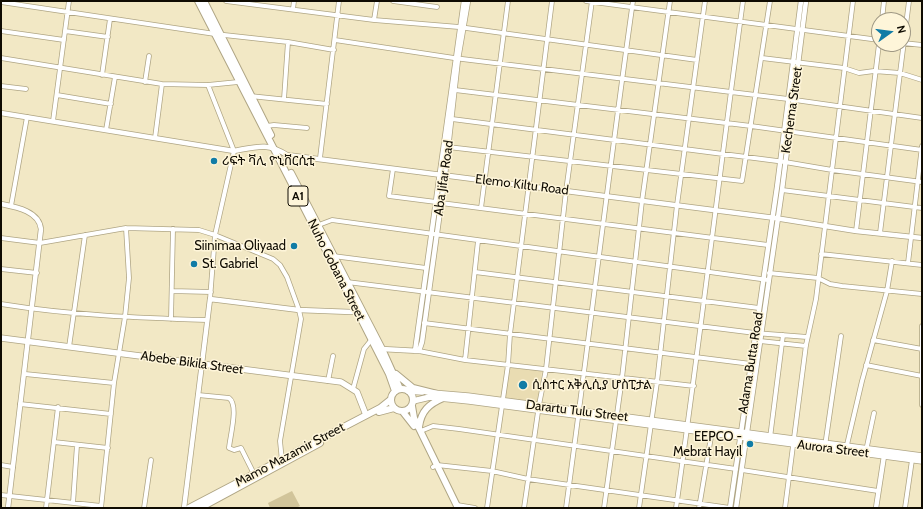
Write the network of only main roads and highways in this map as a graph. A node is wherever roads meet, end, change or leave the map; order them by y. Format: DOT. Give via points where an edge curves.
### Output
graph roads {
  1 [pos="198,1"];
  2 [pos="204,1"];
  3 [pos="218,34"];
  4 [pos="249,96"];
  5 [pos="276,148"];
  6 [pos="316,226"];
  7 [pos="359,310"];
  8 [pos="1,338"];
  9 [pos="374,338"];
  10 [pos="392,375"];
  11 [pos="397,390"];
  12 [pos="408,391"];
  13 [pos="437,394"];
  14 [pos="443,398"];
  15 [pos="390,400"];
  16 [pos="412,403"];
  17 [pos="502,403"];
  18 [pos="394,408"];
  19 [pos="380,409"];
  20 [pos="403,412"];
  21 [pos="363,418"];
  22 [pos="412,422"];
  23 [pos="420,429"];
  24 [pos="743,436"];
  25 [pos="884,453"];
  26 [pos="922,456"];
  27 [pos="922,461"];
  28 [pos="435,466"];
  29 [pos="255,476"];
  30 [pos="456,507"];
  31 [pos="189,508"];
  32 [pos="200,508"];
  1 -- 3 [label="main road, Nuho Gobana Street / A1"];
  2 -- 3 [label="main road, Nuho Gobana Street / A1"];
  3 -- 4 [label="main road, Nuho Gobana Street / A1"];
  3 -- 4 [label="main road, Nuho Gobana Street / A1" via="238,82"];
  4 -- 5 [label="main road, Nuho Gobana Street / A1"];
  4 -- 5 [label="main road, Nuho Gobana Street / A1" via="267,126"];
  5 -- 6 [label="main road, Nuho Gobana Street / A1"];
  6 -- 7 [label="main road, Nuho Gobana Street / A1"];
  6 -- 7 [label="main road, Nuho Gobana Street / A1" via="347,282"];
  7 -- 9 [label="main road, Nuho Gobana Street / A1"];
  8 -- 21 [label="main road, Abebe Bikila Street" via="341,382 353,389 362,402"];
  9 -- 10 [label="main road, Nuho Gobana Street / A1"];
  9 -- 10 [label="main road, Nuho Gobana Street / A1" via="382,349"];
  10 -- 11 [label="main road, Nuho Gobana Street / A1"];
  10 -- 13 [label="main road" via="413,388"];
  10 -- 19 [label="main road" via="389,392"];
  11 -- 12 [label="main road"];
  11 -- 15 [label="main road"];
  12 -- 13 [label="main road, Darartu Tulu Street"];
  12 -- 16 [label="main road" via="412,395"];
  13 -- 17 [label="main road, Darartu Tulu Street"];
  14 -- 16 [label="main road, Darartu Tulu Street" via="430,397"];
  14 -- 17 [label="main road, Darartu Tulu Street"];
  14 -- 23 [label="main road" via="427,407 420,419"];
  15 -- 18 [label="main road"];
  15 -- 19 [label="main road, Mamo Mazamir Street"];
  16 -- 20 [label="main road"];
  16 -- 23 [label="main road" via="413,414"];
  17 -- 24 [label="main road, Darartu Tulu Street"];
  18 -- 19 [label="main road, Mamo Mazamir Street"];
  18 -- 20 [label="main road"];
  19 -- 21 [label="main road, Mamo Mazamir Street"];
  19 -- 22 [label="main road" via="398,414"];
  20 -- 22 [label="main road"];
  21 -- 29 [label="main road, Mamo Mazamir Street"];
  22 -- 28 [label="main road"];
  23 -- 28 [label="main road"];
  24 -- 25 [label="main road, Aurora Street"];
  25 -- 26 [label="main road, Aurora Street"];
  25 -- 27 [label="main road, Aurora Street"];
  28 -- 30 [label="main road"];
  29 -- 31 [label="main road, Mamo Mazamir Street"];
  29 -- 32 [label="main road, Mamo Mazamir Street"];
}
